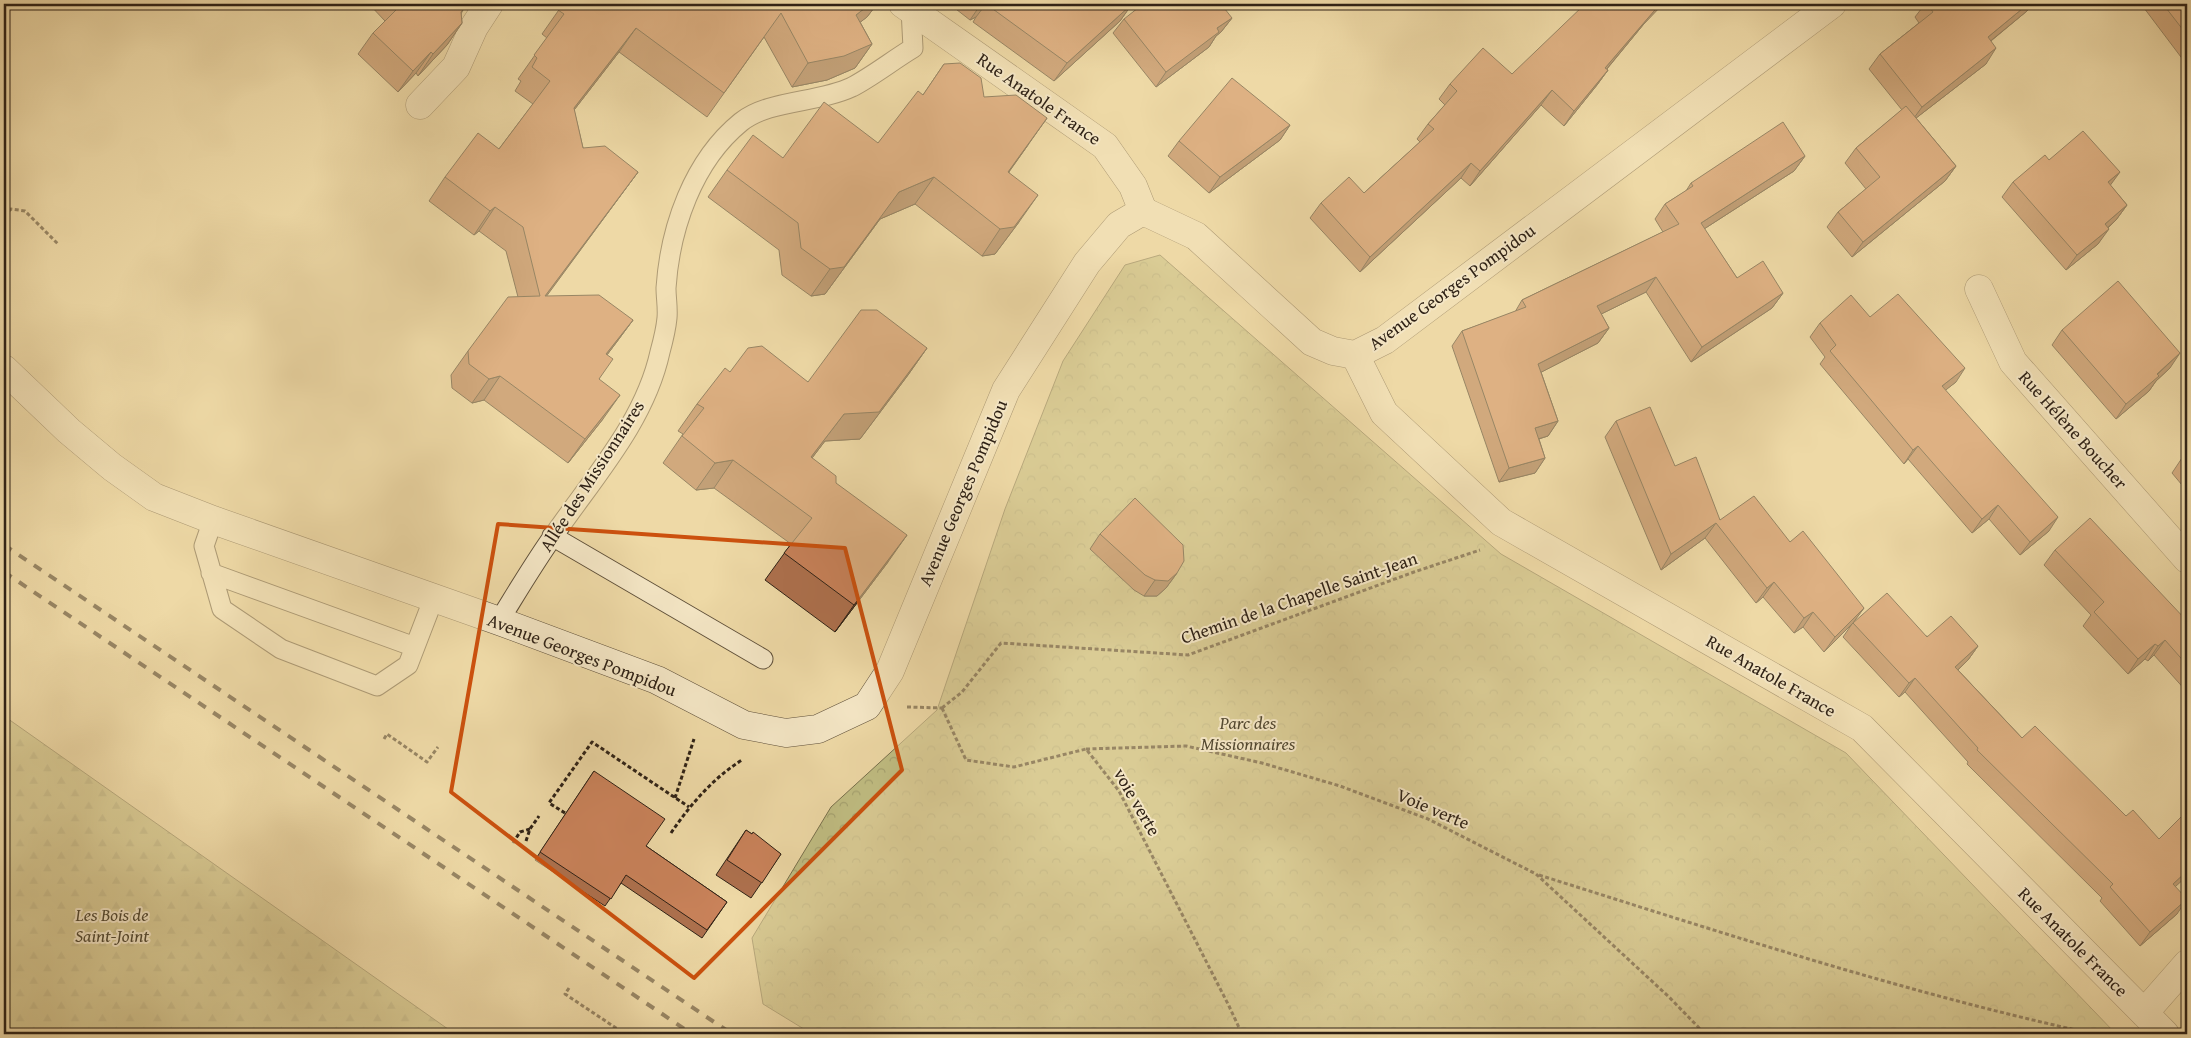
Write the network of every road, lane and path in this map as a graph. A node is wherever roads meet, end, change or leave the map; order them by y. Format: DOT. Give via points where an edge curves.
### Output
graph roads {
  1 [pos="489,4"];
  2 [pos="1832,4"];
  3 [pos="910,6"];
  4 [pos="420,105"];
  5 [pos="1143,211"];
  6 [pos="4,215"];
  7 [pos="58,244"];
  8 [pos="1979,289"];
  9 [pos="1354,355"];
  10 [pos="4,369"];
  11 [pos="212,520"];
  12 [pos="552,536"];
  13 [pos="1483,549"];
  14 [pos="2187,559"];
  15 [pos="212,573"];
  16 [pos="434,600"];
  17 [pos="499,621"];
  18 [pos="414,647"];
  19 [pos="763,660"];
  20 [pos="909,707"];
  21 [pos="942,708"];
  22 [pos="696,734"];
  23 [pos="384,739"];
  24 [pos="438,747"];
  25 [pos="1086,749"];
  26 [pos="745,758"];
  27 [pos="675,798"];
  28 [pos="689,807"];
  29 [pos="565,813"];
  30 [pos="539,816"];
  31 [pos="530,829"];
  32 [pos="671,833"];
  33 [pos="526,841"];
  34 [pos="513,843"];
  35 [pos="1536,874"];
  36 [pos="2187,964"];
  37 [pos="569,988"];
  38 [pos="2144,1013"];
  39 [pos="625,1034"];
  40 [pos="1242,1034"];
  41 [pos="1705,1034"];
  42 [pos="2094,1034"];
  43 [pos="2165,1034"];
  1 -- 4 [label="street" via="474,27 456,68"];
  2 -- 9 [label="street, Avenue Georges Pompidou" via="1385,340"];
  3 -- 5 [label="street, Rue Anatole France" via="1105,146 1133,186"];
  3 -- 12 [label="lane, Allée des Missionnaires" via="913,48 852,87 815,99 760,110 740,122 715,148 690,186 675,234 666,288 667,318 649,388 631,424"];
  5 -- 9 [label="street, Avenue Georges Pompidou" via="1196,236 1312,342"];
  5 -- 17 [label="street, Avenue Georges Pompidou" via="1119,225 1087,262 1006,390 890,671 867,706 818,729 786,733 744,725 657,680"];
  6 -- 7 [label="path" via="11,208 25,211"];
  8 -- 14 [label="street, Rue Hélène Boucher" via="2013,362"];
  9 -- 38 [label="street, Rue Anatole France" via="1384,413 1501,522 1862,728"];
  10 -- 11 [label="street, Avenue Georges Pompidou" via="112,467 154,497"];
  11 -- 15 [label="lane" via="204,546"];
  11 -- 16 [label="street, Avenue Georges Pompidou"];
  12 -- 17 [label="lane, Allée des Missionnaires"];
  12 -- 19 [label="lane"];
  13 -- 21 [label="path, Chemin de la Chapelle Saint-Jean" via="1188,655 1001,642 962,692"];
  15 -- 18 [label="lane"];
  15 -- 18 [label="lane" via="222,609 281,650 377,686 408,665"];
  16 -- 17 [label="street, Avenue Georges Pompidou"];
  16 -- 18 [label="lane"];
  20 -- 21 [label="path"];
  21 -- 25 [label="path" via="966,760 1014,767"];
  22 -- 27 [label="path"];
  23 -- 24 [label="path" via="387,734 427,762"];
  25 -- 35 [label="path, Voie verte" via="1186,746 1262,762 1340,786 1428,819"];
  25 -- 40 [label="path, voie verte" via="1119,791"];
  26 -- 28 [label="path"];
  27 -- 28 [label="path"];
  27 -- 29 [label="path" via="592,742 549,803"];
  28 -- 32 [label="path"];
  30 -- 31 [label="path"];
  31 -- 33 [label="path"];
  31 -- 34 [label="path" via="520,832"];
  35 -- 41 [label="path, Voie verte"];
  35 -- 42 [label="path" via="1811,960 2011,1016"];
  36 -- 38 [label="street"];
  37 -- 39 [label="path" via="565,994"];
  38 -- 43 [label="street, Rue Anatole France"];
}
